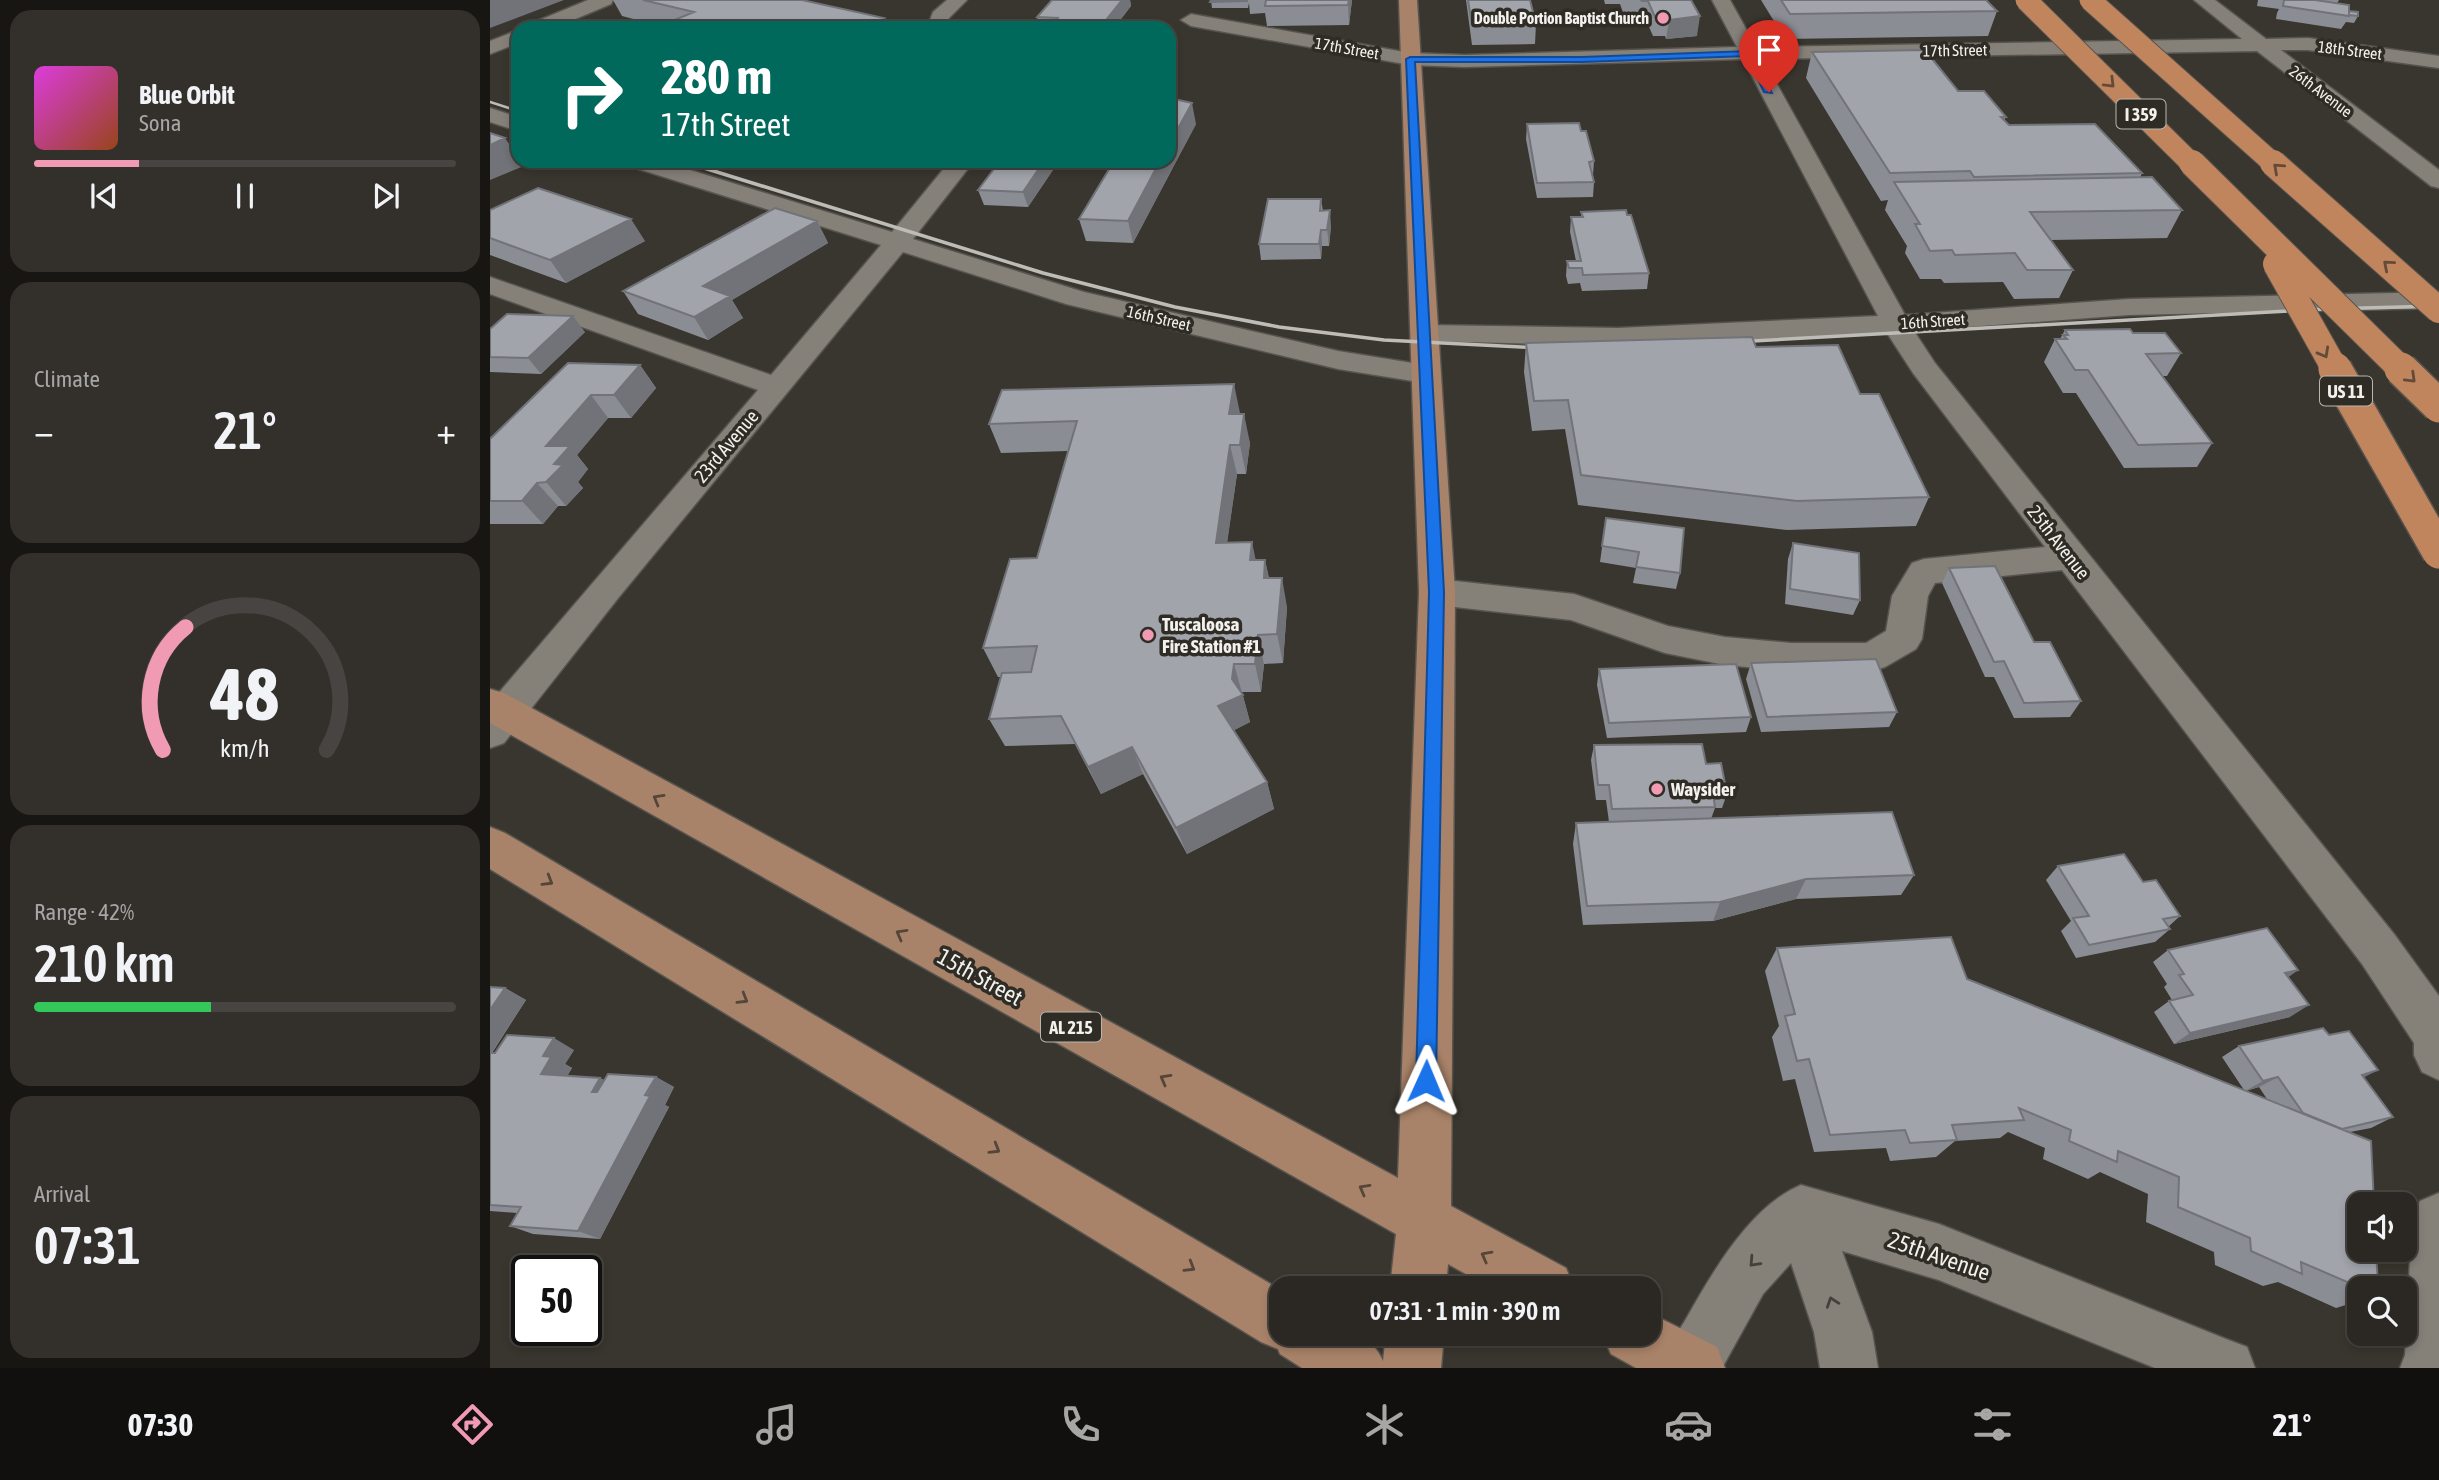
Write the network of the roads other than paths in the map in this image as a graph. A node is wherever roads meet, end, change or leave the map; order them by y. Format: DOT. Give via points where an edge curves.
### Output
graph roads {
  1 [pos="604,0"];
  2 [pos="958,0"];
  3 [pos="1196,0"];
  4 [pos="1408,0"];
  5 [pos="1721,0"];
  6 [pos="2026,0"];
  7 [pos="2090,0"];
  8 [pos="2203,0"];
  9 [pos="1191,20"];
  10 [pos="554,21"];
  11 [pos="939,21"];
  12 [pos="1176,32"];
  13 [pos="511,39"];
  14 [pos="2260,44"];
  15 [pos="490,48"];
  16 [pos="1750,54"];
  17 [pos="1410,59"];
  18 [pos="2439,62"];
  19 [pos="490,115"];
  20 [pos="511,122"];
  21 [pos="660,168"];
  22 [pos="956,168"];
  23 [pos="2439,181"];
  24 [pos="2256,228"];
  25 [pos="898,242"];
  26 [pos="490,285"];
  27 [pos="2439,300"];
  28 [pos="2439,310"];
  29 [pos="1896,324"];
  30 [pos="1426,333"];
  31 [pos="1425,374"];
  32 [pos="775,386"];
  33 [pos="2439,406"];
  34 [pos="2439,552"];
  35 [pos="2071,557"];
  36 [pos="1437,592"];
  37 [pos="495,716"];
  38 [pos="490,846"];
  39 [pos="2439,1055"];
  40 [pos="1801,1212"];
  41 [pos="2439,1220"];
  42 [pos="1424,1222"];
  43 [pos="1419,1276"];
  44 [pos="1524,1276"];
  45 [pos="1269,1315"];
  46 [pos="1320,1346"];
  47 [pos="1414,1346"];
  48 [pos="1654,1346"];
  49 [pos="1694,1367"];
  50 [pos="1357,1368"];
  51 [pos="1412,1368"];
  52 [pos="1849,1368"];
  53 [pos="2226,1368"];
  54 [pos="2429,1368"];
  1 -- 10 [label="street"];
  2 -- 11 [label="street"];
  3 -- 9 [label="street"];
  4 -- 17 [label="main road"];
  5 -- 16 [label="street, 25th Avenue"];
  6 -- 24 [label="highway, I 359, one-way, bridge"];
  28 -- 7 [label="highway, I 359, one-way, bridge"];
  8 -- 14 [label="street, 26th Avenue"];
  9 -- 12 [label="street"];
  9 -- 17 [label="street, 17th Street"];
  13 -- 15 [label="street"];
  14 -- 16 [label="street, 17th Street"];
  14 -- 18 [label="street, 18th Street" via="2338,47"];
  14 -- 23 [label="street, 26th Avenue"];
  16 -- 17 [label="street, 17th Street" via="1582,60"];
  16 -- 29 [label="street, 25th Avenue"];
  17 -- 30 [label="main road"];
  19 -- 20 [label="street"];
  21 -- 25 [label="street, 16th Street"];
  22 -- 25 [label="street, 23rd Avenue"];
  24 -- 33 [label="highway, I 359, one-way, bridge"];
  24 -- 34 [label="highway, US 11, one-way, bridge"];
  25 -- 31 [label="street, 16th Street" via="1076,298 1338,360"];
  25 -- 32 [label="street, 23rd Avenue"];
  26 -- 32 [label="street"];
  27 -- 29 [label="street, 16th Street" via="2129,307"];
  29 -- 30 [label="street, 16th Street" via="1618,337"];
  29 -- 35 [label="street, 25th Avenue" via="1923,367"];
  30 -- 31 [label="main road"];
  31 -- 36 [label="main road"];
  32 -- 37 [label="street, 23rd Avenue"];
  35 -- 36 [label="street" via="1924,572 1910,596 1903,639 1872,657 1725,651 1665,639 1574,607"];
  35 -- 39 [label="street, 25th Avenue" via="2378,949 2438,1036"];
  36 -- 42 [label="main road"];
  42 -- 37 [label="main road, 15th Street / AL 215, one-way"];
  38 -- 45 [label="main road, one-way"];
  40 -- 49 [label="street, one-way" via="1743,1274"];
  52 -- 40 [label="street, one-way" via="1843,1332"];
  40 -- 53 [label="street, 25th Avenue" via="1939,1252"];
  41 -- 54 [label="street" via="2434,1362"];
  42 -- 43 [label="main road"];
  44 -- 42 [label="main road, 15th Street, one-way"];
  46 -- 50 [label="main road"];
  47 -- 51 [label="main road"];
  48 -- 49 [label="main road"];
}
